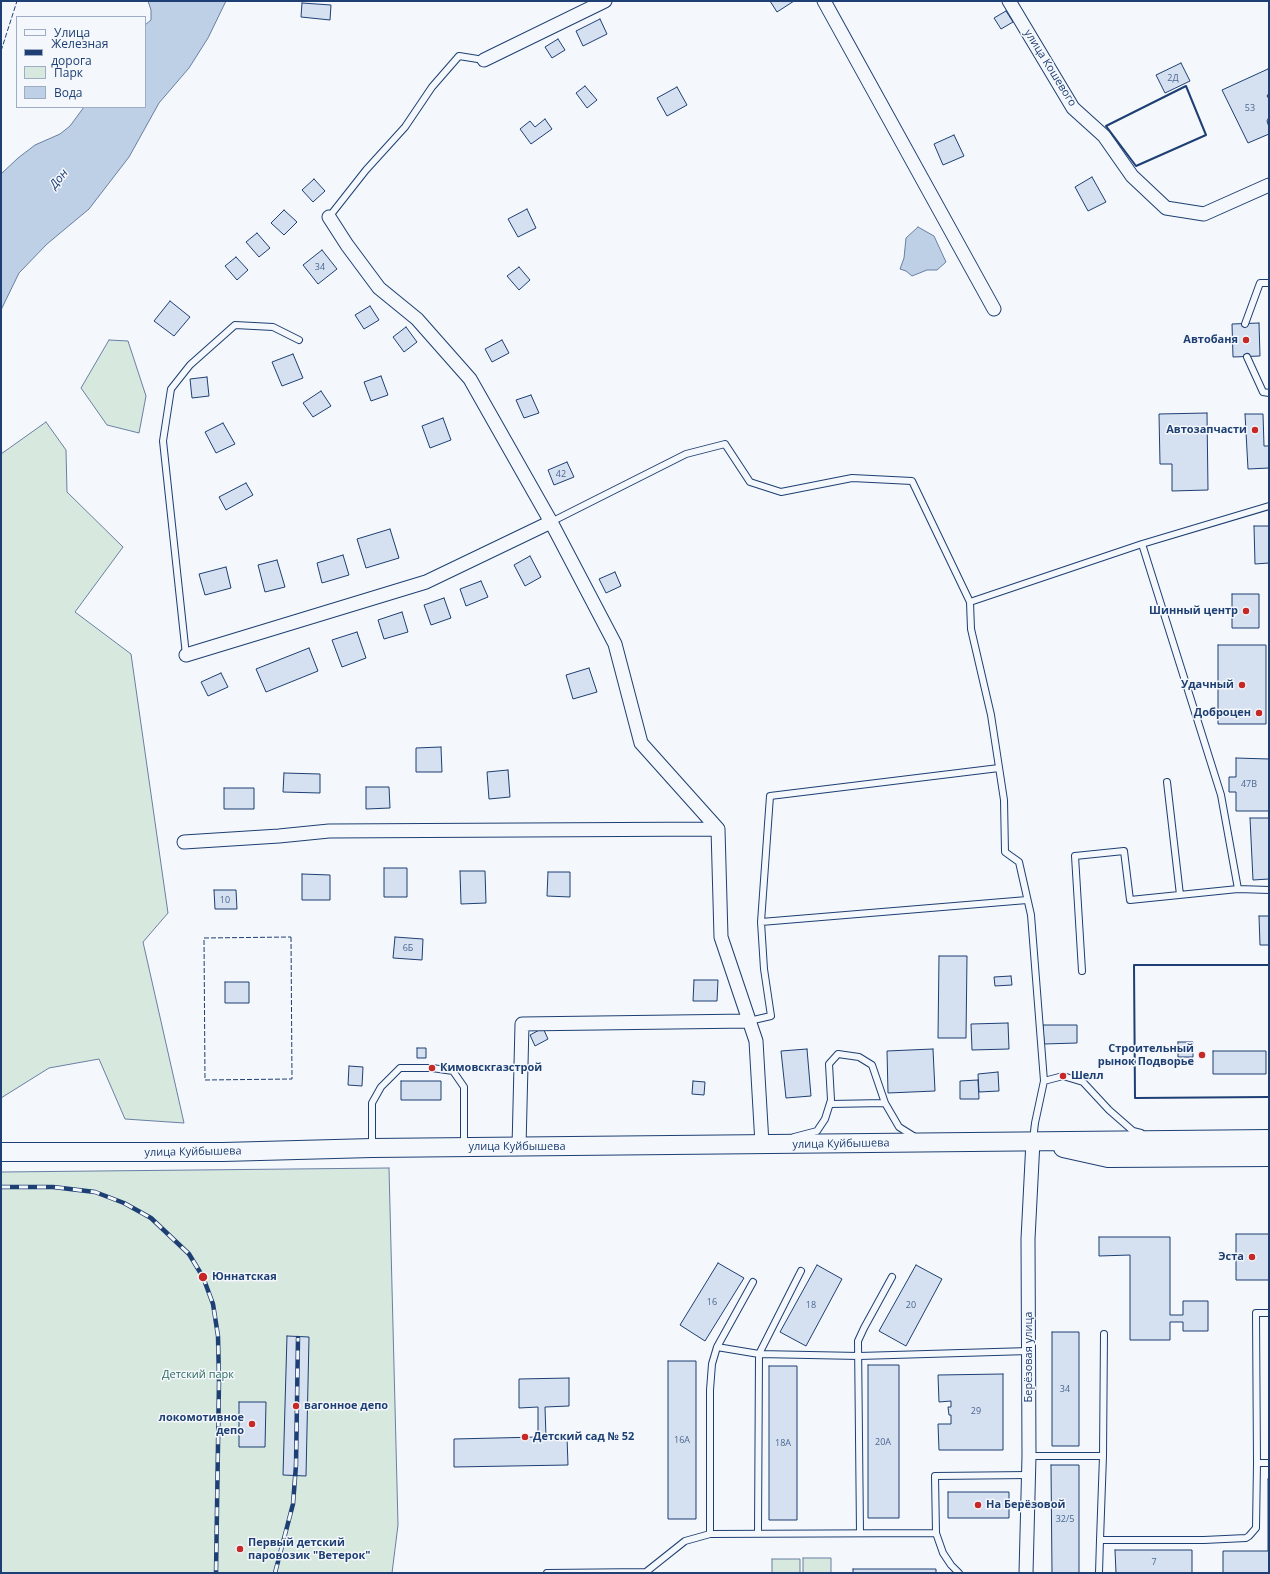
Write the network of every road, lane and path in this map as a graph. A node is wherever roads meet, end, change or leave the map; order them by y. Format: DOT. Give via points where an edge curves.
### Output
graph roads {
  1 [pos="605,1"];
  2 [pos="824,1"];
  3 [pos="1009,1"];
  4 [pos="484,60"];
  5 [pos="1269,185"];
  6 [pos="329,217"];
  7 [pos="1269,283"];
  8 [pos="994,309"];
  9 [pos="1245,324"];
  10 [pos="299,340"];
  11 [pos="1247,357"];
  12 [pos="1269,393"];
  13 [pos="1269,506"];
  14 [pos="551,522"];
  15 [pos="1142,544"];
  16 [pos="970,602"];
  17 [pos="186,655"];
  18 [pos="999,768"];
  19 [pos="1167,782"];
  20 [pos="718,829"];
  21 [pos="184,842"];
  22 [pos="1238,889"];
  23 [pos="1269,890"];
  24 [pos="1180,895"];
  25 [pos="1027,900"];
  26 [pos="762,922"];
  27 [pos="1082,971"];
  28 [pos="749,1021"];
  29 [pos="1044,1080"];
  30 [pos="885,1103"];
  31 [pos="830,1104"];
  32 [pos="1269,1139"];
  33 [pos="1164,1140"];
  34 [pos="1033,1141"];
  35 [pos="923,1143"];
  36 [pos="762,1144"];
  37 [pos="464,1147"];
  38 [pos="520,1147"];
  39 [pos="372,1148"];
  40 [pos="1,1152"];
  41 [pos="1269,1156"];
  42 [pos="801,1271"];
  43 [pos="892,1277"];
  44 [pos="753,1282"];
  45 [pos="1269,1313"];
  46 [pos="1104,1334"];
  47 [pos="717,1347"];
  48 [pos="1029,1351"];
  49 [pos="759,1354"];
  50 [pos="859,1356"];
  51 [pos="1029,1456"];
  52 [pos="1104,1456"];
  53 [pos="1257,1463"];
  54 [pos="1269,1463"];
  55 [pos="1028,1475"];
  56 [pos="936,1532"];
  57 [pos="710,1534"];
  58 [pos="758,1534"];
  59 [pos="860,1534"];
  60 [pos="1100,1540"];
  61 [pos="594,1572"];
  62 [pos="547,1573"];
  63 [pos="959,1573"];
  64 [pos="1026,1573"];
  65 [pos="1099,1573"];
  1 -- 4 [label="street"];
  2 -- 8 [label="street"];
  3 -- 5 [label="street, улица Кошевого" via="1073,108 1104,136 1132,176 1166,208 1204,214"];
  4 -- 6 [label="lane" via="459,56 432,86 405,127 366,170"];
  6 -- 14 [label="street" via="378,288 417,319 470,378"];
  7 -- 9 [label="lane" via="1260,283"];
  10 -- 17 [label="lane" via="273,327 235,325 190,365 171,389 163,441"];
  11 -- 12 [label="lane" via="1263,392"];
  13 -- 15 [label="lane"];
  14 -- 16 [label="lane" via="686,454 725,444 750,482 781,492 852,478 912,481"];
  14 -- 17 [label="street" via="426,582"];
  14 -- 20 [label="street" via="615,644 641,743"];
  15 -- 16 [label="lane"];
  15 -- 22 [label="lane" via="1221,795"];
  16 -- 18 [label="lane" via="971,629 991,716"];
  18 -- 25 [label="lane" via="1004,800 1005,852 1018,862"];
  18 -- 26 [label="lane" via="770,796"];
  19 -- 24 [label="lane"];
  20 -- 21 [label="street" via="329,830"];
  20 -- 28 [label="street" via="721,937"];
  22 -- 23 [label="lane"];
  22 -- 24 [label="lane"];
  24 -- 27 [label="lane" via="1130,900 1124,851 1075,856"];
  25 -- 26 [label="lane"];
  25 -- 29 [label="lane" via="1031,915"];
  26 -- 28 [label="lane" via="764,969 772,1016"];
  28 -- 36 [label="street" via="756,1041"];
  28 -- 38 [label="street" via="522,1024"];
  29 -- 33 [label="lane" via="1063,1076 1083,1082 1133,1131"];
  29 -- 34 [label="lane"];
  30 -- 31 [label="lane"];
  30 -- 31 [label="lane" via="872,1065 859,1057 838,1054 829,1064"];
  30 -- 35 [label="lane" via="899,1127"];
  31 -- 36 [label="lane" via="825,1119 817,1131"];
  32 -- 33 [label="main road"];
  33 -- 34 [label="main road"];
  34 -- 35 [label="main road, улица Куйбышева"];
  34 -- 41 [label="main road" via="1108,1158"];
  34 -- 48 [label="street, Берёзовая улица" via="1028,1239"];
  35 -- 36 [label="main road, улица Куйбышева"];
  36 -- 38 [label="main road, улица Куйбышева"];
  37 -- 38 [label="main road, улица Куйбышева"];
  37 -- 39 [label="main road, улица Куйбышева"];
  37 -- 39 [label="lane" via="464,1088 453,1071 400,1068 381,1087 372,1104"];
  39 -- 40 [label="main road, улица Куйбышева" via="215,1152"];
  42 -- 49 [label="lane"];
  43 -- 50 [label="lane" via="858,1341"];
  44 -- 47 [label="lane"];
  45 -- 53 [label="lane" via="1256,1313"];
  46 -- 52 [label="lane"];
  47 -- 49 [label="lane"];
  47 -- 57 [label="lane" via="712,1364 710,1390"];
  48 -- 50 [label="lane"];
  48 -- 51 [label="street, Берёзовая улица"];
  49 -- 50 [label="lane"];
  49 -- 58 [label="lane"];
  50 -- 59 [label="lane"];
  51 -- 52 [label="lane"];
  51 -- 55 [label="street, Берёзовая улица"];
  52 -- 60 [label="lane"];
  53 -- 54 [label="lane"];
  53 -- 60 [label="lane" via="1256,1528 1246,1538"];
  55 -- 56 [label="lane" via="934,1476"];
  55 -- 64 [label="street, Берёзовая улица"];
  56 -- 59 [label="lane"];
  56 -- 63 [label="lane" via="943,1553"];
  57 -- 58 [label="lane"];
  57 -- 61 [label="lane" via="685,1541 646,1572"];
  58 -- 59 [label="lane"];
  60 -- 65 [label="lane"];
  61 -- 62 [label="lane"];
}
